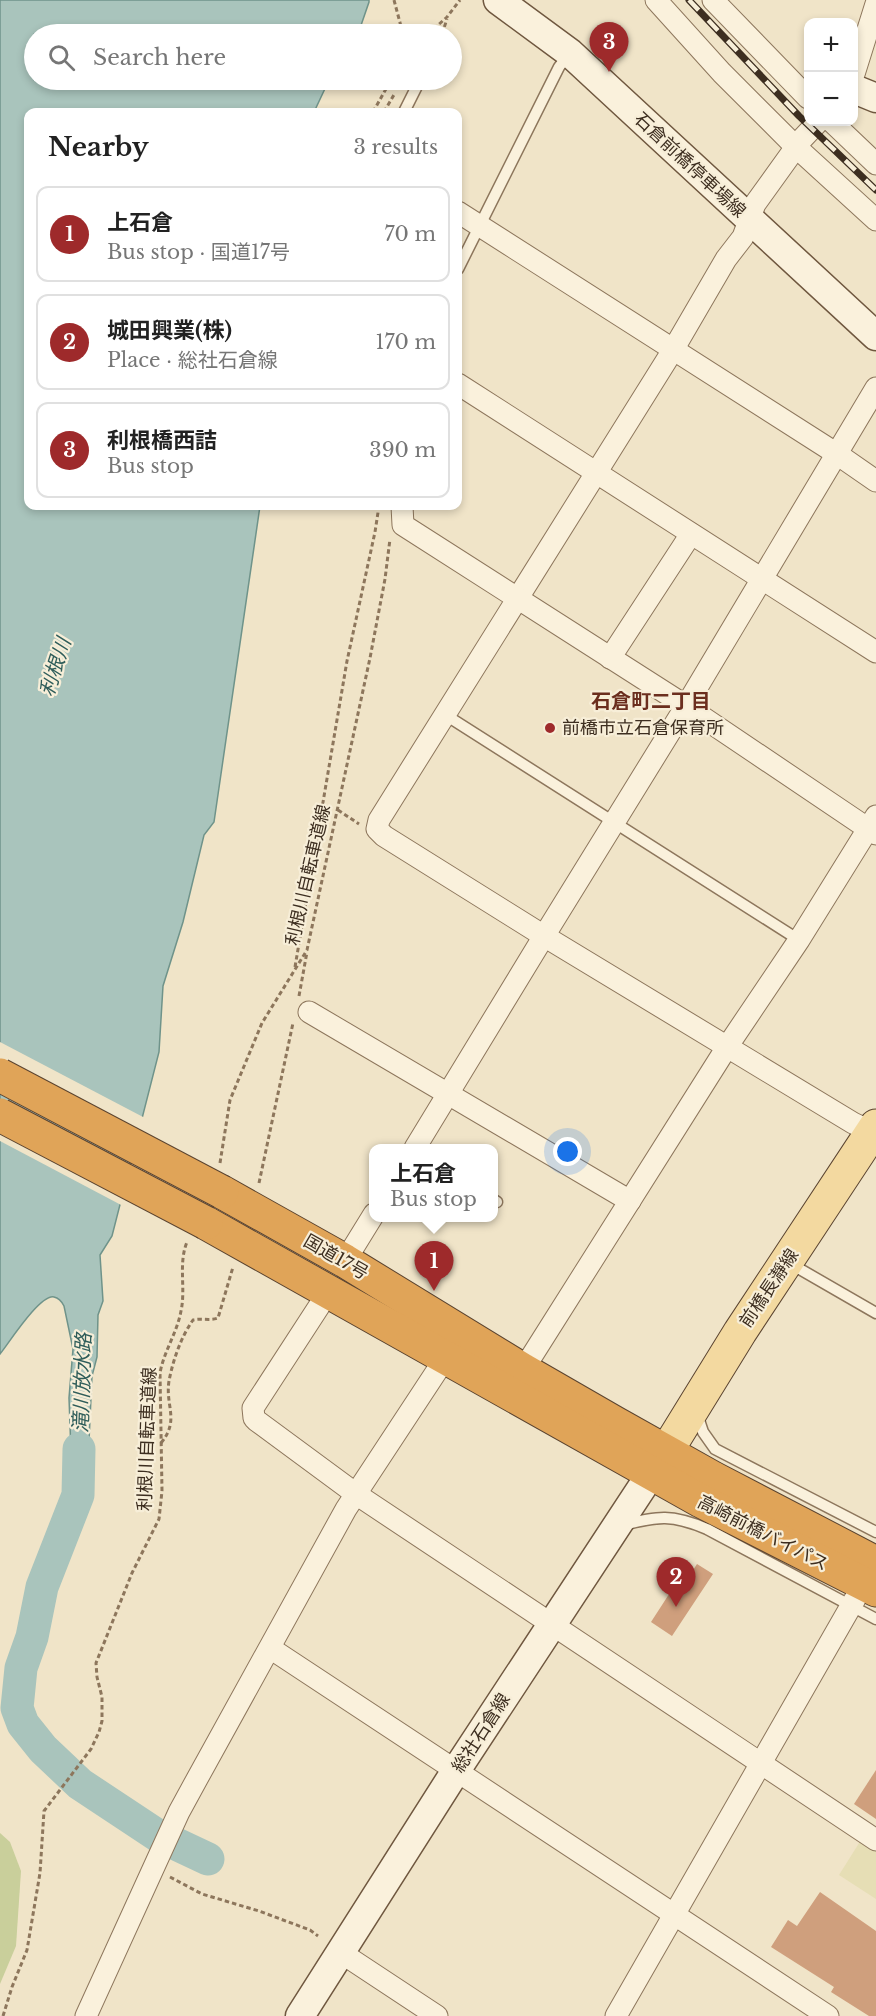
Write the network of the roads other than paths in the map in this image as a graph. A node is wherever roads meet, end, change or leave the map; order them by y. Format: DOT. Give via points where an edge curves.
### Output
graph roads {
  1 [pos="498,0"];
  2 [pos="656,0"];
  3 [pos="713,0"];
  4 [pos="876,3"];
  5 [pos="570,54"];
  6 [pos="855,72"];
  7 [pos="415,90"];
  8 [pos="858,91"];
  9 [pos="804,94"];
  10 [pos="876,98"];
  11 [pos="406,108"];
  12 [pos="814,126"];
  13 [pos="836,126"];
  14 [pos="796,147"];
  15 [pos="876,165"];
  16 [pos="462,215"];
  17 [pos="750,220"];
  18 [pos="876,220"];
  19 [pos="480,226"];
  20 [pos="462,261"];
  21 [pos="876,336"];
  22 [pos="673,350"];
  23 [pos="462,387"];
  24 [pos="876,388"];
  25 [pos="837,454"];
  26 [pos="596,473"];
  27 [pos="876,481"];
  28 [pos="402,510"];
  29 [pos="691,534"];
  30 [pos="762,579"];
  31 [pos="518,598"];
  32 [pos="876,652"];
  33 [pos="610,658"];
  34 [pos="686,706"];
  35 [pos="444,714"];
  36 [pos="615,821"];
  37 [pos="873,826"];
  38 [pos="544,936"];
  39 [pos="799,940"];
  40 [pos="300,1009"];
  41 [pos="728,1047"];
  42 [pos="0,1075"];
  43 [pos="447,1095"];
  44 [pos="0,1115"];
  45 [pos="874,1131"];
  46 [pos="418,1144"];
  47 [pos="630,1201"];
  48 [pos="369,1222"];
  49 [pos="345,1261"];
  50 [pos="787,1262"];
  51 [pos="329,1291"];
  52 [pos="876,1313"];
  53 [pos="446,1357"];
  54 [pos="523,1370"];
  55 [pos="694,1405"];
  56 [pos="658,1463"];
  57 [pos="356,1494"];
  58 [pos="617,1527"];
  59 [pos="876,1532"];
  60 [pos="876,1563"];
  61 [pos="860,1598"];
  62 [pos="876,1619"];
  63 [pos="552,1624"];
  64 [pos="270,1648"];
  65 [pos="760,1763"];
  66 [pos="457,1769"];
  67 [pos="876,1840"];
  68 [pos="674,1915"];
  69 [pos="329,1944"];
  70 [pos="86,2016"];
  71 [pos="300,2016"];
  72 [pos="437,2016"];
  73 [pos="616,2016"];
  74 [pos="828,2016"];
  1 -- 5 [label="main road, 石倉前橋停車場線"];
  2 -- 14 [label="street"];
  3 -- 9 [label="street"];
  4 -- 6 [label="street"];
  5 -- 17 [label="main road, 石倉前橋停車場線"];
  5 -- 19 [label="lane" via="559,67"];
  7 -- 11 [label="lane"];
  8 -- 10 [label="main road"];
  12 -- 14 [label="street"];
  13 -- 15 [label="street"];
  14 -- 17 [label="street" via="755,204"];
  14 -- 18 [label="street"];
  16 -- 19 [label="street"];
  17 -- 21 [label="main road, 石倉前橋停車場線"];
  17 -- 22 [label="street"];
  19 -- 20 [label="lane"];
  19 -- 22 [label="street"];
  22 -- 25 [label="street"];
  22 -- 26 [label="street"];
  23 -- 26 [label="street"];
  24 -- 25 [label="street"];
  25 -- 27 [label="street"];
  25 -- 30 [label="street"];
  26 -- 29 [label="street"];
  26 -- 31 [label="street"];
  28 -- 31 [label="street" via="404,525"];
  29 -- 30 [label="street"];
  29 -- 33 [label="street"];
  30 -- 32 [label="street"];
  30 -- 34 [label="street"];
  31 -- 33 [label="street"];
  31 -- 35 [label="street"];
  33 -- 34 [label="street"];
  34 -- 36 [label="street"];
  34 -- 37 [label="street"];
  35 -- 36 [label="lane"];
  35 -- 38 [label="street" via="377,829"];
  36 -- 38 [label="street"];
  36 -- 39 [label="lane"];
  37 -- 39 [label="street"];
  38 -- 41 [label="street"];
  38 -- 43 [label="street"];
  39 -- 41 [label="street"];
  40 -- 43 [label="street"];
  41 -- 45 [label="street"];
  41 -- 47 [label="street"];
  42 -- 49 [label="highway, 国道17号, bridge" via="220,1180"];
  43 -- 46 [label="street"];
  43 -- 47 [label="street"];
  44 -- 51 [label="highway, 国道17号, bridge" via="197,1232"];
  45 -- 50 [label="main road, 前橋長瀞線"];
  47 -- 54 [label="street"];
  48 -- 49 [label="street"];
  49 -- 54 [label="highway, 国道17号"];
  50 -- 52 [label="lane"];
  50 -- 55 [label="main road, 前橋長瀞線"];
  51 -- 53 [label="highway, 国道17号"];
  51 -- 57 [label="street" via="253,1408 253,1414 257,1421"];
  53 -- 56 [label="highway, 国道17号"];
  53 -- 57 [label="street"];
  54 -- 56 [label="highway, 国道17号"];
  55 -- 56 [label="main road, 前橋長瀞線"];
  55 -- 59 [label="lane" via="703,1432 715,1449"];
  56 -- 58 [label="main road, 総社石倉線"];
  56 -- 60 [label="highway, 高崎前橋バイパス"];
  56 -- 61 [label="highway, 高崎前橋バイパス" via="701,1501"];
  57 -- 63 [label="street"];
  57 -- 64 [label="street"];
  58 -- 61 [label="lane" via="655,1517 690,1522"];
  58 -- 63 [label="main road, 総社石倉線"];
  61 -- 62 [label="lane"];
  61 -- 65 [label="street"];
  63 -- 65 [label="street"];
  63 -- 66 [label="main road, 総社石倉線"];
  64 -- 66 [label="street"];
  64 -- 70 [label="street" via="179,1812"];
  65 -- 67 [label="street"];
  65 -- 68 [label="street"];
  66 -- 68 [label="street"];
  66 -- 69 [label="main road, 総社石倉線"];
  68 -- 73 [label="street"];
  68 -- 74 [label="street"];
  69 -- 71 [label="main road, 総社石倉線"];
  69 -- 72 [label="street"];
}
